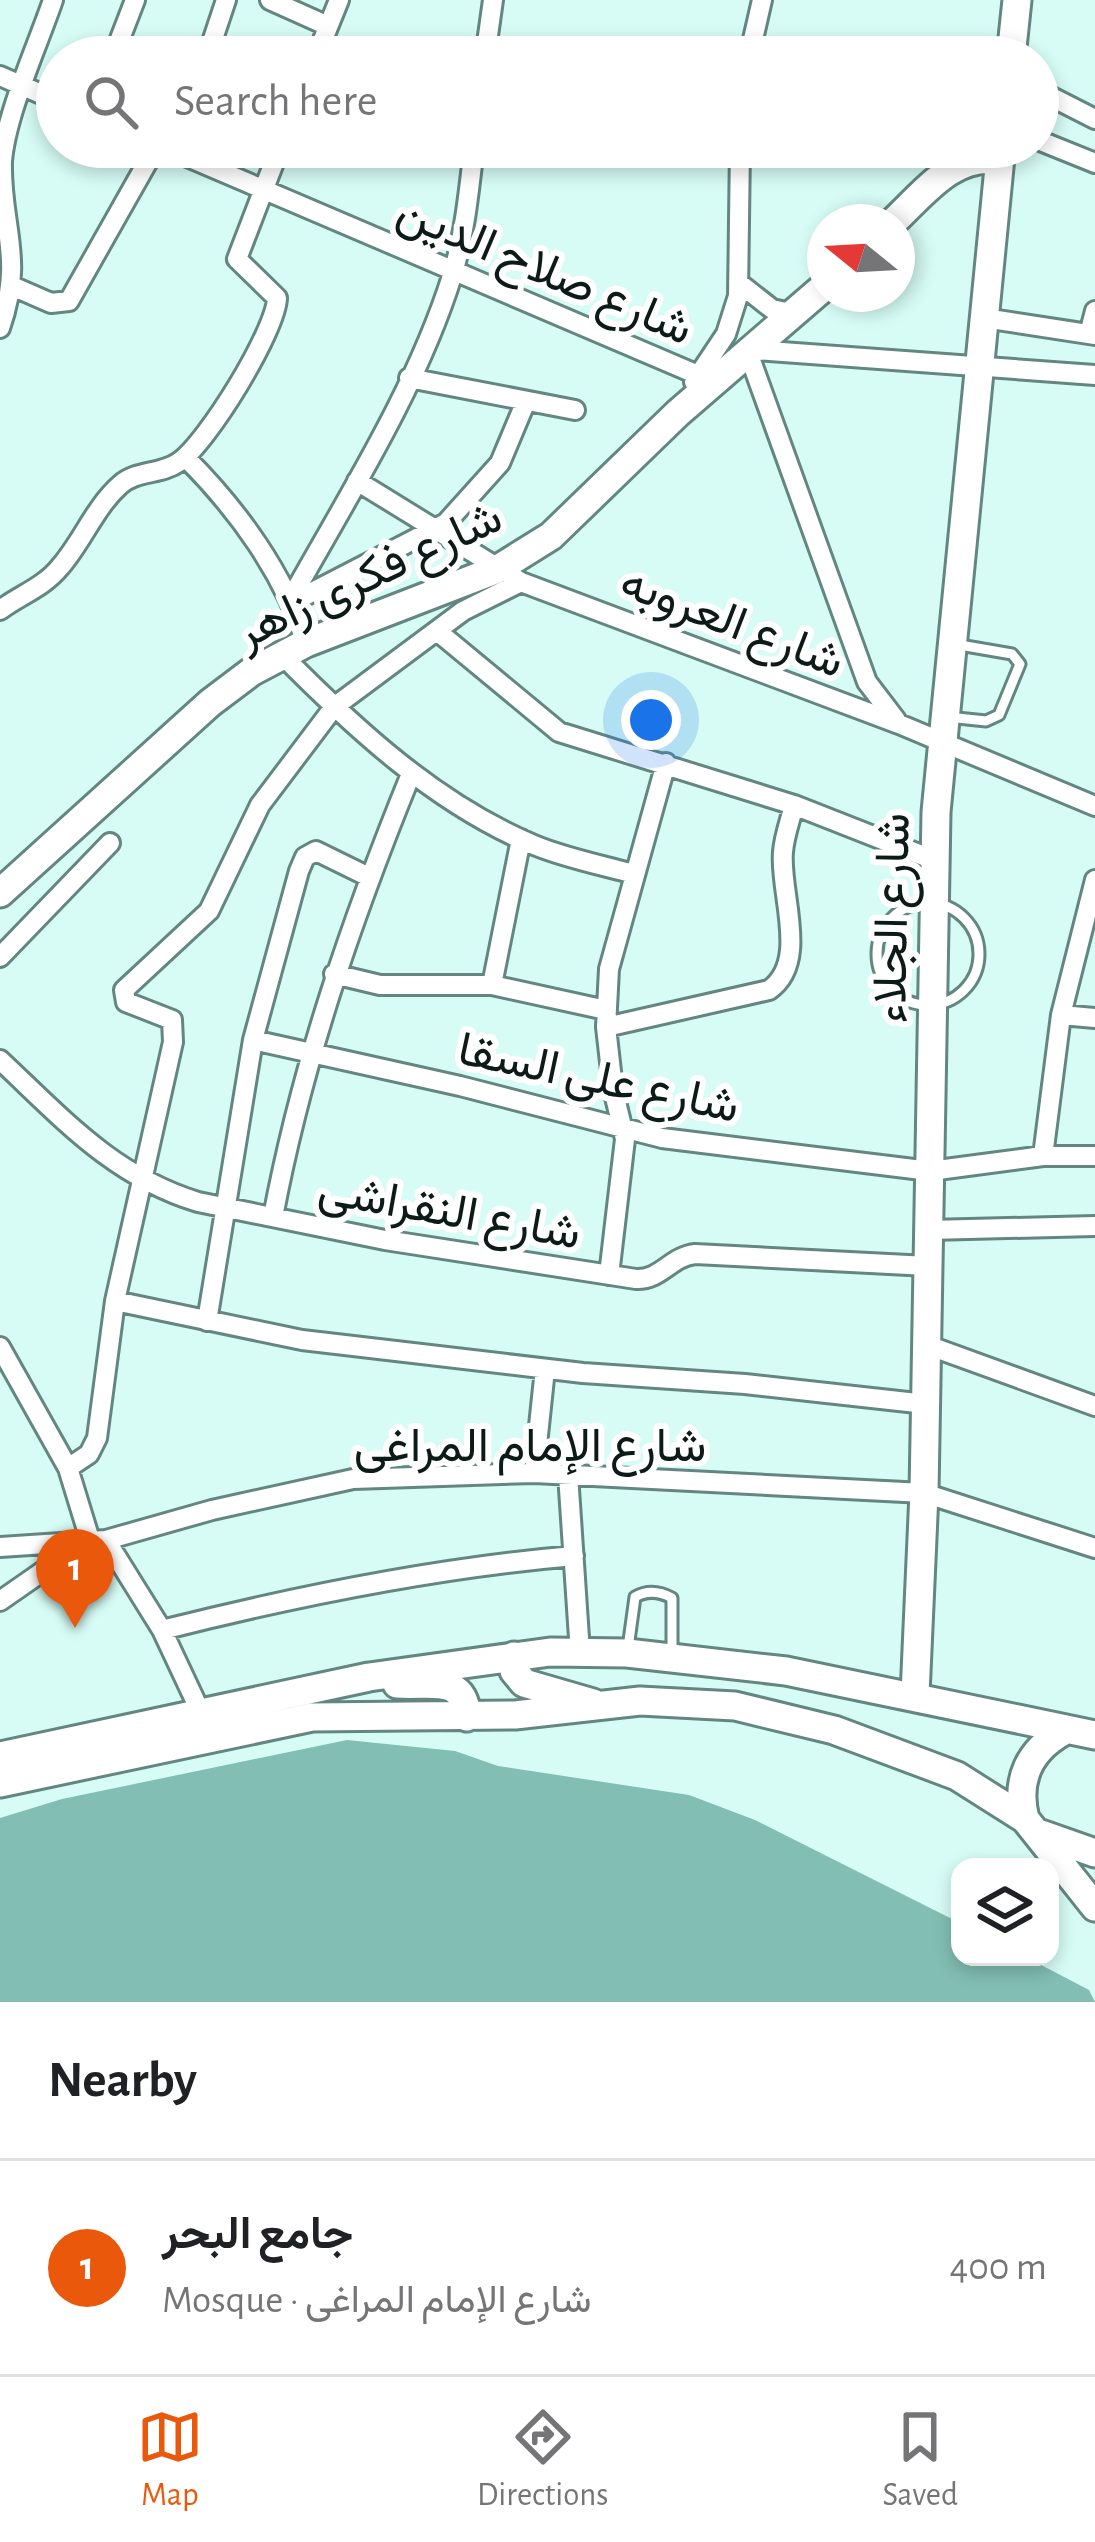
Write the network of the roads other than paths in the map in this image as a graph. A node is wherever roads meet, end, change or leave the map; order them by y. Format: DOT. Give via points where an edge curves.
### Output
graph roads {
  1 [pos="53,0"];
  2 [pos="135,0"];
  3 [pos="226,0"];
  4 [pos="270,0"];
  5 [pos="339,0"];
  6 [pos="493,0"];
  7 [pos="762,0"];
  8 [pos="1017,0"];
  9 [pos="328,26"];
  10 [pos="41,36"];
  11 [pos="121,36"];
  12 [pos="214,36"];
  13 [pos="324,36"];
  14 [pos="488,36"];
  15 [pos="754,36"];
  16 [pos="1013,36"];
  17 [pos="36,50"];
  18 [pos="0,76"];
  19 [pos="24,86"];
  20 [pos="36,91"];
  21 [pos="1059,101"];
  22 [pos="1095,119"];
  23 [pos="1059,148"];
  24 [pos="1095,163"];
  25 [pos="148,168"];
  26 [pos="211,168"];
  27 [pos="271,168"];
  28 [pos="471,168"];
  29 [pos="740,168"];
  30 [pos="951,168"];
  31 [pos="999,168"];
  32 [pos="262,189"];
  33 [pos="912,204"];
  34 [pos="454,272"];
  35 [pos="740,283"];
  36 [pos="12,286"];
  37 [pos="807,303"];
  38 [pos="1095,310"];
  39 [pos="795,314"];
  40 [pos="984,318"];
  41 [pos="0,328"];
  42 [pos="1092,334"];
  43 [pos="752,352"];
  44 [pos="980,364"];
  45 [pos="698,375"];
  46 [pos="1095,375"];
  47 [pos="409,377"];
  48 [pos="526,401"];
  49 [pos="575,410"];
  50 [pos="678,412"];
  51 [pos="186,458"];
  52 [pos="357,481"];
  53 [pos="434,530"];
  54 [pos="510,575"];
  55 [pos="290,602"];
  56 [pos="0,610"];
  57 [pos="437,631"];
  58 [pos="954,644"];
  59 [pos="294,649"];
  60 [pos="334,707"];
  61 [pos="899,724"];
  62 [pos="944,729"];
  63 [pos="666,763"];
  64 [pos="411,774"];
  65 [pos="794,805"];
  66 [pos="1095,806"];
  67 [pos="521,839"];
  68 [pos="110,843"];
  69 [pos="934,860"];
  70 [pos="634,874"];
  71 [pos="369,877"];
  72 [pos="1095,880"];
  73 [pos="0,893"];
  74 [pos="933,904"];
  75 [pos="0,956"];
  76 [pos="334,974"];
  77 [pos="492,986"];
  78 [pos="932,1003"];
  79 [pos="1061,1015"];
  80 [pos="606,1018"];
  81 [pos="1095,1018"];
  82 [pos="254,1040"];
  83 [pos="309,1054"];
  84 [pos="0,1060"];
  85 [pos="624,1130"];
  86 [pos="1043,1156"];
  87 [pos="1095,1156"];
  88 [pos="930,1172"];
  89 [pos="143,1182"];
  90 [pos="226,1208"];
  91 [pos="273,1217"];
  92 [pos="1095,1226"];
  93 [pos="929,1231"];
  94 [pos="928,1266"];
  95 [pos="609,1275"];
  96 [pos="115,1301"];
  97 [pos="207,1321"];
  98 [pos="927,1345"];
  99 [pos="0,1347"];
  100 [pos="545,1369"];
  101 [pos="926,1404"];
  102 [pos="1095,1406"];
  103 [pos="68,1468"];
  104 [pos="534,1473"];
  105 [pos="568,1474"];
  106 [pos="924,1493"];
  107 [pos="93,1542"];
  108 [pos="0,1546"];
  109 [pos="1095,1548"];
  110 [pos="574,1556"];
  111 [pos="0,1601"];
  112 [pos="162,1630"];
  113 [pos="580,1653"];
  114 [pos="627,1654"];
  115 [pos="514,1656"];
  116 [pos="671,1657"];
  117 [pos="370,1677"];
  118 [pos="915,1695"];
  119 [pos="598,1705"];
  120 [pos="201,1713"];
  121 [pos="467,1717"];
  122 [pos="1064,1731"];
  123 [pos="1095,1735"];
  124 [pos="1095,1748"];
  125 [pos="0,1756"];
  126 [pos="6,1784"];
  127 [pos="1031,1826"];
  128 [pos="1095,1853"];
  129 [pos="1095,1907"];
  1 -- 10 [label="street"];
  2 -- 11 [label="street"];
  3 -- 12 [label="street"];
  4 -- 9 [label="street"];
  5 -- 9 [label="street"];
  6 -- 14 [label="street"];
  7 -- 15 [label="street"];
  8 -- 16 [label="street"];
  9 -- 13 [label="street"];
  17 -- 19 [label="street"];
  18 -- 19 [label="street"];
  19 -- 20 [label="street"];
  19 -- 36 [label="street" via="2,157"];
  21 -- 22 [label="street"];
  23 -- 24 [label="street"];
  25 -- 36 [label="street" via="69,301 51,303"];
  26 -- 32 [label="street, شارع صلاح الدين"];
  27 -- 32 [label="street"];
  28 -- 34 [label="street"];
  29 -- 35 [label="street"];
  30 -- 33 [label="street"];
  31 -- 40 [label="street, شارع الجلاء"];
  32 -- 34 [label="street, شارع صلاح الدين"];
  32 -- 51 [label="street" via="237,259 271,289 277,308 241,379"];
  34 -- 45 [label="street, شارع صلاح الدين"];
  34 -- 47 [label="street"];
  35 -- 39 [label="street" via="772,309"];
  35 -- 45 [label="street" via="726,334"];
  36 -- 41 [label="street"];
  37 -- 39 [label="street, شارع فكرى زاهر"];
  38 -- 42 [label="street"];
  39 -- 43 [label="street, شارع فكرى زاهر"];
  40 -- 42 [label="street"];
  40 -- 44 [label="street, شارع الجلاء"];
  43 -- 44 [label="street"];
  43 -- 50 [label="street, شارع فكرى زاهر"];
  43 -- 61 [label="street" via="867,682"];
  44 -- 46 [label="street"];
  44 -- 58 [label="street, شارع الجلاء"];
  45 -- 50 [label="street"];
  47 -- 48 [label="street"];
  47 -- 52 [label="street"];
  48 -- 49 [label="street"];
  48 -- 53 [label="street" via="493,474"];
  50 -- 54 [label="street, شارع فكرى زاهر"];
  51 -- 55 [label="street" via="244,525"];
  51 -- 56 [label="street" via="122,483 52,577"];
  52 -- 53 [label="street, شارع العروبه"];
  52 -- 55 [label="street"];
  53 -- 54 [label="street, شارع العروبه"];
  53 -- 55 [label="street"];
  54 -- 57 [label="street"];
  54 -- 59 [label="street, شارع فكرى زاهر"];
  54 -- 61 [label="street, شارع العروبه"];
  55 -- 59 [label="street"];
  57 -- 60 [label="street"];
  57 -- 63 [label="street" via="559,732"];
  58 -- 62 [label="street, شارع الجلاء"];
  58 -- 62 [label="lane" via="1012,654 1020,664 999,715"];
  59 -- 60 [label="street"];
  59 -- 73 [label="street, شارع فكرى زاهر" via="210,703"];
  60 -- 64 [label="street"];
  60 -- 89 [label="street" via="260,806 209,911 124,990 126,1002 175,1024"];
  61 -- 62 [label="street, شارع العروبه"];
  62 -- 66 [label="street, شارع العروبه"];
  62 -- 69 [label="street, شارع الجلاء"];
  63 -- 65 [label="street"];
  63 -- 70 [label="street"];
  64 -- 67 [label="street"];
  64 -- 71 [label="street"];
  65 -- 69 [label="street"];
  65 -- 80 [label="street" via="783,850 789,955 777,985"];
  67 -- 70 [label="street"];
  67 -- 77 [label="street"];
  68 -- 75 [label="street"];
  69 -- 74 [label="street, شارع الجلاء"];
  70 -- 80 [label="street" via="609,969"];
  71 -- 76 [label="street"];
  71 -- 82 [label="street" via="316,851 305,857"];
  72 -- 79 [label="street"];
  74 -- 78 [label="street, شارع الجلاء"];
  74 -- 78 [label="lane" via="963,916 982,956 972,984"];
  74 -- 78 [label="lane" via="887,921 875,953 886,985"];
  76 -- 77 [label="street" via="380,985"];
  76 -- 83 [label="street"];
  77 -- 80 [label="street"];
  78 -- 88 [label="street, شارع الجلاء"];
  79 -- 81 [label="street"];
  79 -- 86 [label="street"];
  80 -- 85 [label="street"];
  82 -- 83 [label="street, شارع على السقا"];
  82 -- 90 [label="street"];
  83 -- 85 [label="street, شارع على السقا"];
  83 -- 91 [label="street"];
  84 -- 89 [label="street, شارع النقراشى"];
  85 -- 88 [label="street, شارع على السقا"];
  85 -- 95 [label="street"];
  86 -- 87 [label="street, شارع على السقا"];
  86 -- 88 [label="street, شارع على السقا"];
  88 -- 93 [label="street, شارع الجلاء"];
  89 -- 90 [label="street, شارع النقراشى"];
  89 -- 96 [label="street"];
  90 -- 91 [label="street, شارع النقراشى"];
  90 -- 97 [label="street"];
  91 -- 95 [label="street, شارع النقراشى"];
  92 -- 93 [label="street"];
  93 -- 94 [label="street, شارع الجلاء"];
  94 -- 95 [label="street, شارع النقراشى" via="695,1254 647,1280"];
  94 -- 98 [label="street, شارع الجلاء"];
  96 -- 97 [label="street"];
  96 -- 103 [label="street" via="97,1438"];
  97 -- 100 [label="street"];
  98 -- 101 [label="street, شارع الجلاء"];
  98 -- 102 [label="street"];
  99 -- 103 [label="street"];
  100 -- 101 [label="street"];
  100 -- 104 [label="street"];
  101 -- 106 [label="street, شارع الجلاء"];
  103 -- 107 [label="street"];
  104 -- 105 [label="street, شارع الإمام المراغى"];
  104 -- 107 [label="street, شارع الإمام المراغى" via="353,1479"];
  105 -- 106 [label="street, شارع الإمام المراغى"];
  105 -- 110 [label="street"];
  106 -- 109 [label="street, شارع الإمام المراغى"];
  106 -- 118 [label="street, شارع الجلاء"];
  107 -- 108 [label="street, شارع الإمام المراغى"];
  107 -- 111 [label="street"];
  107 -- 112 [label="street"];
  110 -- 112 [label="street" via="332,1591"];
  110 -- 113 [label="street"];
  112 -- 120 [label="street"];
  113 -- 114 [label="street"];
  113 -- 115 [label="street"];
  114 -- 116 [label="street"];
  114 -- 116 [label="lane" via="634,1597 644,1592 672,1598"];
  115 -- 117 [label="street"];
  115 -- 119 [label="street" via="524,1683"];
  116 -- 118 [label="street"];
  117 -- 120 [label="street"];
  117 -- 121 [label="street" via="452,1686 464,1696"];
  118 -- 122 [label="street"];
  119 -- 121 [label="street"];
  119 -- 127 [label="street" via="682,1700 785,1716 956,1776"];
  120 -- 125 [label="street"];
  121 -- 126 [label="street" via="311,1717"];
  122 -- 123 [label="street"];
  122 -- 124 [label="street"];
  122 -- 127 [label="street" via="1026,1767 1021,1802"];
  127 -- 128 [label="street"];
  127 -- 129 [label="street"];
}
